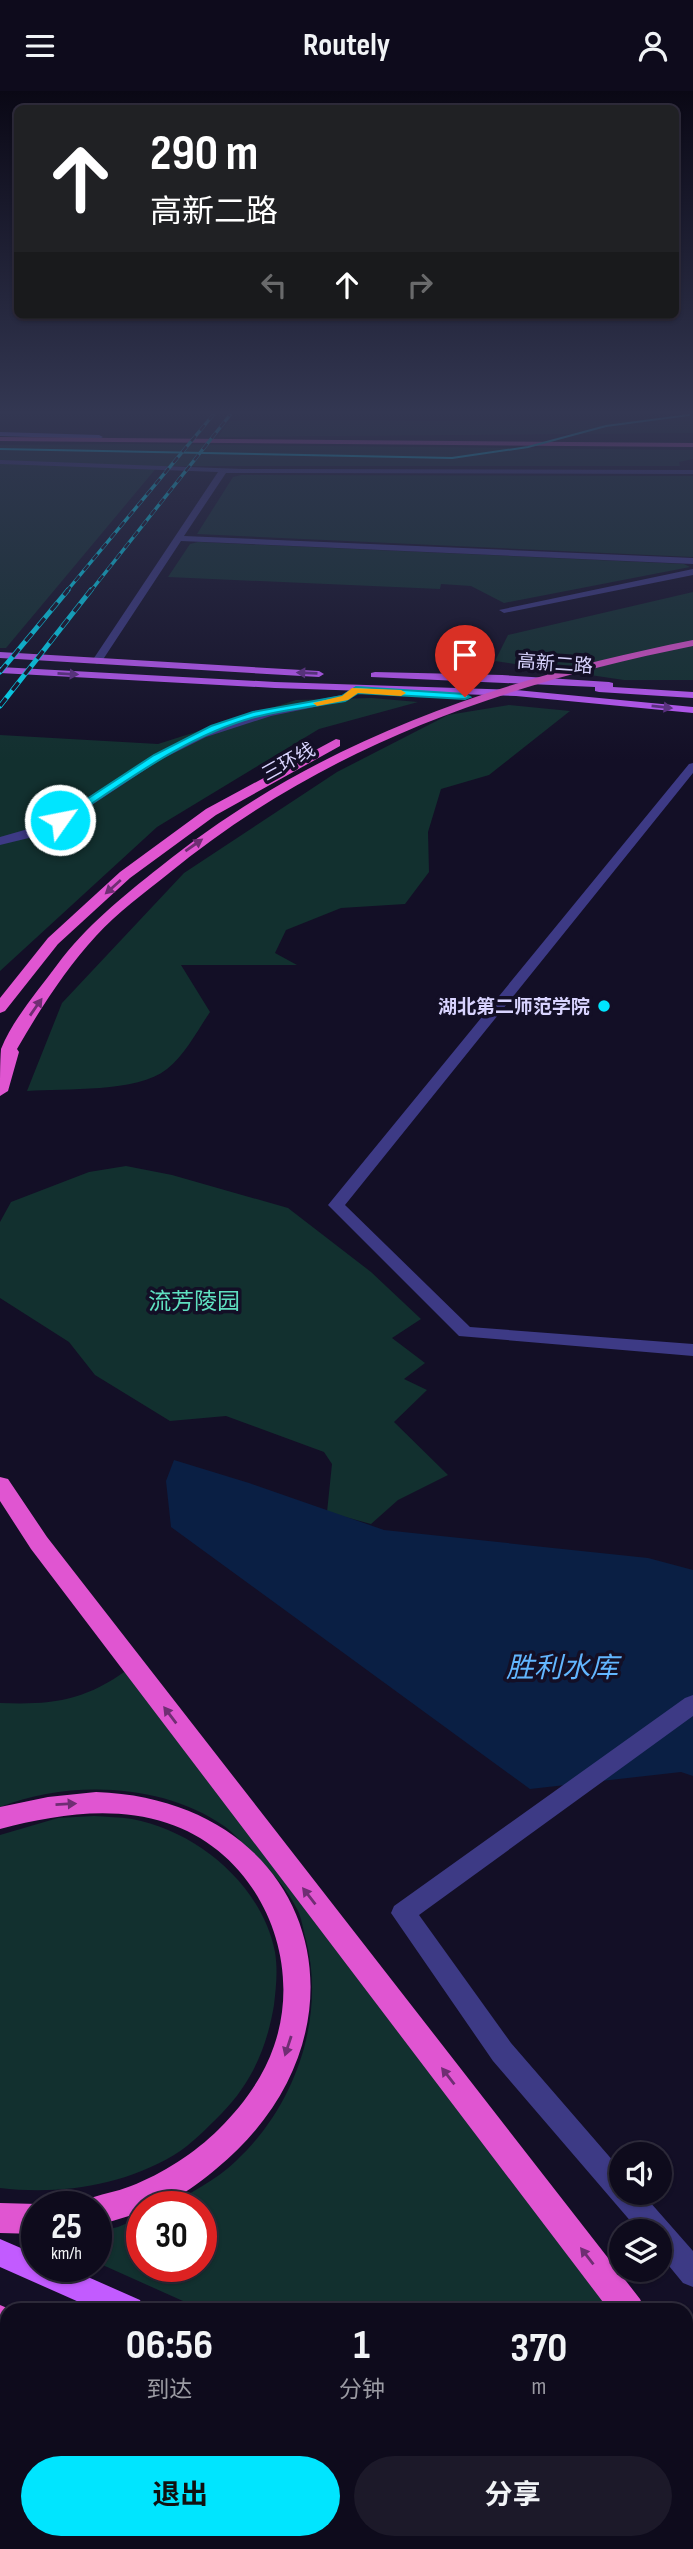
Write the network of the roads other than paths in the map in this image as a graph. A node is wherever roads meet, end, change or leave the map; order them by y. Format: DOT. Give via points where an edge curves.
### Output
graph roads {
  1 [pos="184,530"];
  2 [pos="178,538"];
  3 [pos="691,562"];
  4 [pos="693,572"];
  5 [pos="504,610"];
  6 [pos="693,636"];
  7 [pos="693,643"];
  8 [pos="0,655"];
  9 [pos="97,661"];
  10 [pos="0,670"];
  11 [pos="330,674"];
  12 [pos="363,675"];
  13 [pos="275,685"];
  14 [pos="356,690"];
  15 [pos="693,694"];
  16 [pos="627,703"];
  17 [pos="693,710"];
  18 [pos="693,766"];
  19 [pos="0,841"];
  20 [pos="0,1008"];
  21 [pos="16,1036"];
  22 [pos="0,1065"];
  23 [pos="0,1091"];
  24 [pos="693,1350"];
  25 [pos="0,1484"];
  26 [pos="693,1704"];
  27 [pos="0,1818"];
  28 [pos="609,2176"];
  29 [pos="634,2205"];
  30 [pos="112,2206"];
  31 [pos="0,2218"];
  32 [pos="21,2219"];
  33 [pos="646,2219"];
  34 [pos="672,2249"];
  35 [pos="0,2253"];
  36 [pos="693,2273"];
  37 [pos="114,2303"];
  38 [pos="624,2303"];
  1 -- 2 [label="street"];
  2 -- 3 [label="street"];
  2 -- 9 [label="street"];
  4 -- 5 [label="street"];
  6 -- 20 [label="highway, 三环线, one-way" via="560,664 454,696 307,757 211,812 125,875 53,941"];
  21 -- 7 [label="highway, 三环线, one-way" via="91,933 177,856 256,801 328,761 454,707 574,670"];
  8 -- 9 [label="main road"];
  11 -- 9 [label="main road, one-way"];
  10 -- 13 [label="main road, 高新二路, one-way"];
  12 -- 15 [label="main road, 高新二路" via="528,679"];
  13 -- 14 [label="main road, 高新二路"];
  13 -- 16 [label="main road, 高新二路" via="491,691"];
  14 -- 16 [label="main road, 高新二路"];
  14 -- 19 [label="street" via="345,698 253,715 214,729 157,757 60,820"];
  16 -- 17 [label="main road, 高新二路, one-way"];
  18 -- 24 [label="street" via="336,1205 465,1332"];
  21 -- 22 [label="highway, 三环线"];
  21 -- 23 [label="highway"];
  38 -- 25 [label="highway, one-way" via="56,1565"];
  26 -- 28 [label="street" via="403,1913 502,2052"];
  27 -- 30 [label="highway, one-way" via="58,1804 104,1802 148,1807 192,1822 232,1847 262,1877 295,1944 298,2007 291,2038 254,2115 212,2155 166,2187"];
  29 -- 33 [label="street"];
  31 -- 32 [label="highway"];
  34 -- 36 [label="street"];
  35 -- 37 [label="main road"];
}
